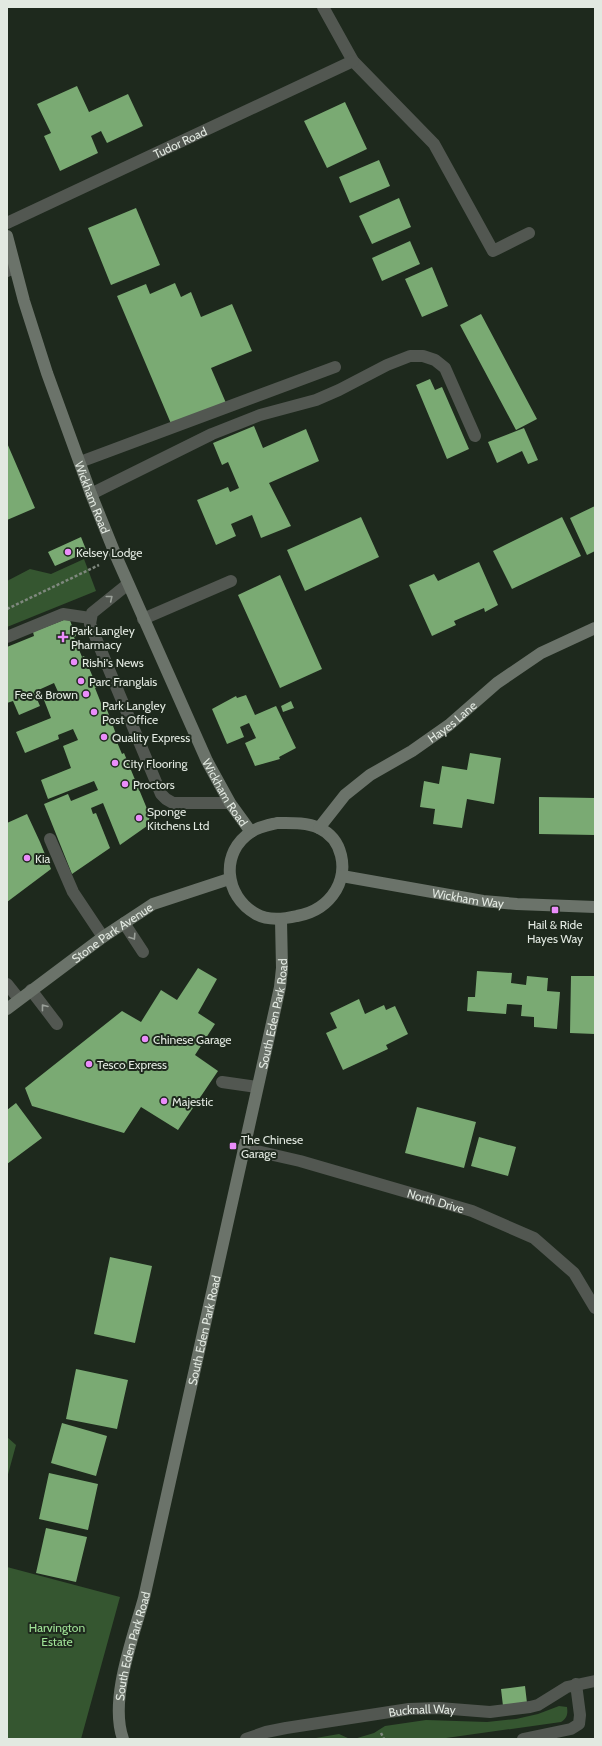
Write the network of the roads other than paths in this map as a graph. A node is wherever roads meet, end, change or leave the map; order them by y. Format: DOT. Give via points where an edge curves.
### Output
graph roads {
  1 [pos="324,7"];
  2 [pos="353,61"];
  3 [pos="7,223"];
  4 [pos="529,233"];
  5 [pos="7,236"];
  6 [pos="11,269"];
  7 [pos="335,367"];
  8 [pos="475,436"];
  9 [pos="80,462"];
  10 [pos="91,494"];
  11 [pos="231,581"];
  12 [pos="128,584"];
  13 [pos="90,618"];
  14 [pos="143,620"];
  15 [pos="595,628"];
  16 [pos="7,636"];
  17 [pos="230,803"];
  18 [pos="319,828"];
  19 [pos="251,832"];
  20 [pos="50,839"];
  21 [pos="342,876"];
  22 [pos="229,879"];
  23 [pos="595,906"];
  24 [pos="281,920"];
  25 [pos="124,923"];
  26 [pos="103,937"];
  27 [pos="143,952"];
  28 [pos="7,984"];
  29 [pos="31,990"];
  30 [pos="19,999"];
  31 [pos="7,1009"];
  32 [pos="57,1024"];
  33 [pos="222,1082"];
  34 [pos="257,1087"];
  35 [pos="243,1148"];
  36 [pos="595,1308"];
  37 [pos="595,1681"];
  38 [pos="576,1684"];
  39 [pos="123,1739"];
  40 [pos="246,1739"];
  41 [pos="523,1739"];
  1 -- 2 [label="street"];
  2 -- 3 [label="street, Tudor Road"];
  2 -- 4 [label="street" via="434,144 493,251"];
  5 -- 6 [label="main road, Wickham Road"];
  6 -- 9 [label="main road, Wickham Road"];
  7 -- 9 [label="street"];
  8 -- 10 [label="street" via="445,368 435,360 423,356 410,356 316,400 260,415 212,434"];
  9 -- 10 [label="main road, Wickham Road"];
  10 -- 12 [label="main road, Wickham Road"];
  11 -- 14 [label="street"];
  13 -- 12 [label="street, one-way" via="92,613"];
  12 -- 14 [label="main road, Wickham Road"];
  13 -- 16 [label="street" via="63,614"];
  13 -- 17 [label="street" via="90,624 161,794 173,803"];
  14 -- 17 [label="main road, Wickham Road" via="206,761"];
  15 -- 18 [label="main road, Hayes Lane" via="541,653 497,683 449,725 370,775 354,787"];
  17 -- 19 [label="main road, Wickham Road"];
  18 -- 19 [label="main road" via="277,823"];
  18 -- 21 [label="main road" via="334,840 340,850"];
  19 -- 22 [label="main road" via="231,854"];
  20 -- 26 [label="street" via="73,892"];
  21 -- 23 [label="main road, Wickham Way" via="483,901"];
  21 -- 24 [label="main road" via="332,896 320,908"];
  22 -- 24 [label="main road" via="244,905 252,912"];
  22 -- 25 [label="main road, Stone Park Avenue" via="152,904"];
  24 -- 34 [label="main road, South Eden Park Road" via="281,978"];
  25 -- 26 [label="main road, Stone Park Avenue"];
  25 -- 27 [label="street, one-way"];
  26 -- 29 [label="main road, Stone Park Avenue"];
  28 -- 30 [label="street"];
  29 -- 30 [label="main road, Stone Park Avenue"];
  32 -- 29 [label="street, one-way"];
  30 -- 31 [label="main road, Stone Park Avenue"];
  33 -- 34 [label="street"];
  34 -- 35 [label="main road, South Eden Park Road"];
  35 -- 36 [label="street, North Drive" via="300,1161 472,1211 534,1238 574,1274"];
  35 -- 39 [label="main road, South Eden Park Road" via="144,1598 119,1694 118,1717"];
  37 -- 38 [label="street, Bucknall Way"];
  38 -- 40 [label="street, Bucknall Way" via="530,1707 490,1712 439,1708 409,1709 286,1728"];
  38 -- 41 [label="street" via="579,1724 571,1729"];
}
